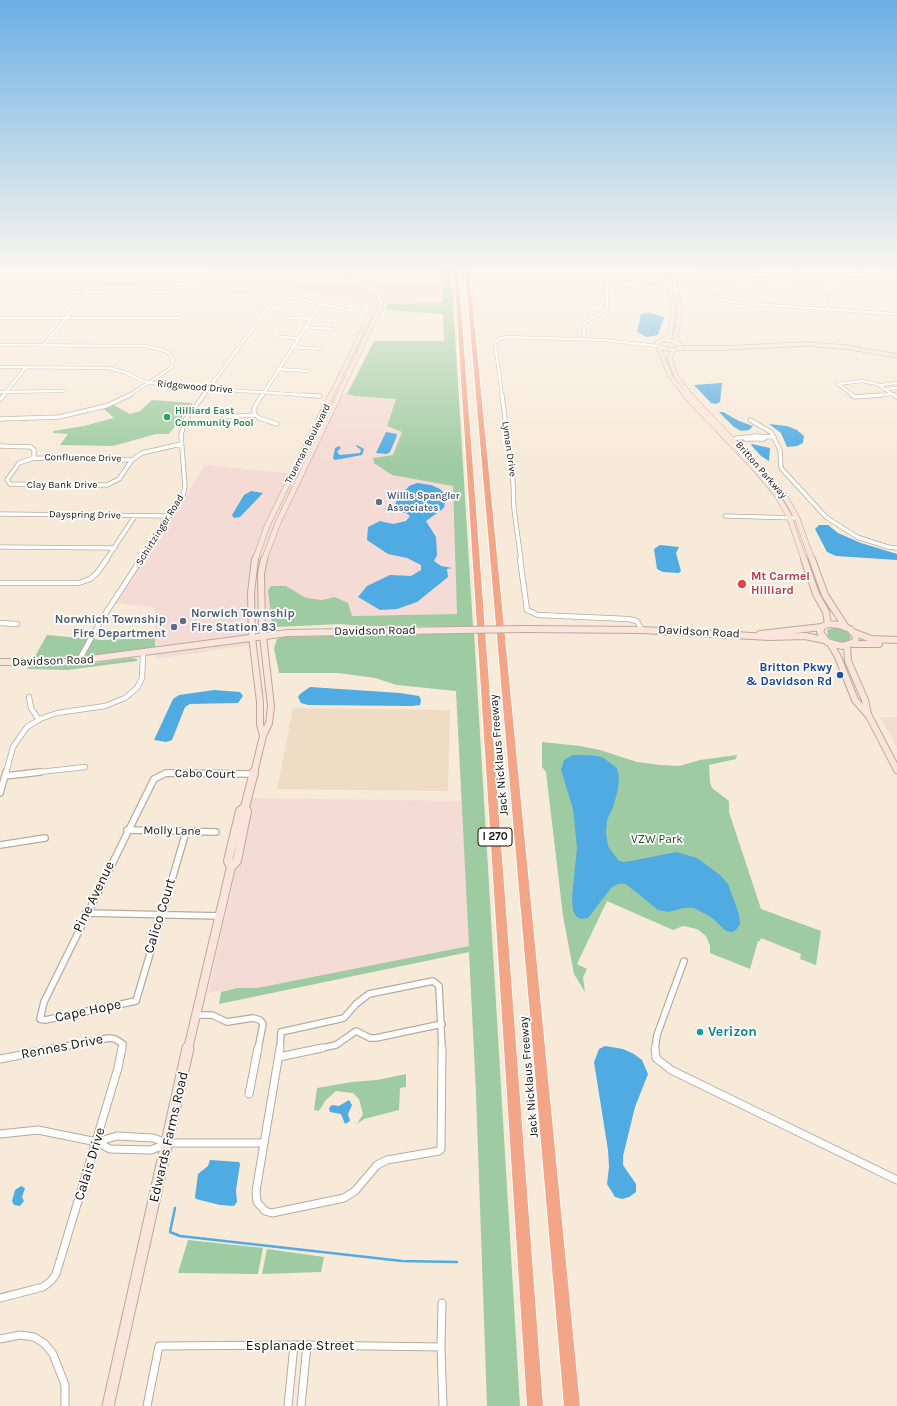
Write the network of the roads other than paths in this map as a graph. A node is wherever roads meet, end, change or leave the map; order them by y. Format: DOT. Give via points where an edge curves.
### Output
graph roads {
  1 [pos="52,335"];
  2 [pos="249,335"];
  3 [pos="300,335"];
  4 [pos="361,335"];
  5 [pos="368,335"];
  6 [pos="461,335"];
  7 [pos="473,335"];
  8 [pos="584,335"];
  9 [pos="670,335"];
  10 [pos="676,335"];
  11 [pos="278,336"];
  12 [pos="298,338"];
  13 [pos="584,340"];
  14 [pos="660,344"];
  15 [pos="0,345"];
  16 [pos="44,345"];
  17 [pos="677,346"];
  18 [pos="292,347"];
  19 [pos="321,349"];
  20 [pos="897,356"];
  21 [pos="0,367"];
  22 [pos="26,367"];
  23 [pos="278,369"];
  24 [pos="308,371"];
  25 [pos="149,383"];
  26 [pos="897,383"];
  27 [pos="881,385"];
  28 [pos="897,388"];
  29 [pos="208,389"];
  30 [pos="887,389"];
  31 [pos="64,391"];
  32 [pos="0,392"];
  33 [pos="6,392"];
  34 [pos="264,393"];
  35 [pos="892,394"];
  36 [pos="320,396"];
  37 [pos="897,397"];
  38 [pos="0,400"];
  39 [pos="255,415"];
  40 [pos="224,417"];
  41 [pos="0,418"];
  42 [pos="750,420"];
  43 [pos="277,424"];
  44 [pos="774,436"];
  45 [pos="727,439"];
  46 [pos="734,439"];
  47 [pos="181,444"];
  48 [pos="0,446"];
  49 [pos="34,458"];
  50 [pos="132,460"];
  51 [pos="0,514"];
  52 [pos="135,516"];
  53 [pos="170,516"];
  54 [pos="725,516"];
  55 [pos="790,518"];
  56 [pos="797,518"];
  57 [pos="0,547"];
  58 [pos="115,548"];
  59 [pos="897,548"];
  60 [pos="0,583"];
  61 [pos="0,624"];
  62 [pos="17,624"];
  63 [pos="825,626"];
  64 [pos="845,626"];
  65 [pos="642,630"];
  66 [pos="853,632"];
  67 [pos="752,635"];
  68 [pos="262,636"];
  69 [pos="252,637"];
  70 [pos="897,640"];
  71 [pos="827,641"];
  72 [pos="897,644"];
  73 [pos="850,645"];
  74 [pos="143,653"];
  75 [pos="0,662"];
  76 [pos="78,662"];
  77 [pos="29,697"];
  78 [pos="869,716"];
  79 [pos="39,720"];
  80 [pos="263,736"];
  81 [pos="85,767"];
  82 [pos="897,770"];
  83 [pos="254,774"];
  84 [pos="5,776"];
  85 [pos="156,777"];
  86 [pos="0,793"];
  87 [pos="127,830"];
  88 [pos="186,832"];
  89 [pos="216,832"];
  90 [pos="45,838"];
  91 [pos="0,845"];
  92 [pos="86,913"];
  93 [pos="160,915"];
  94 [pos="220,916"];
  95 [pos="684,961"];
  96 [pos="136,1001"];
  97 [pos="196,1015"];
  98 [pos="40,1019"];
  99 [pos="442,1024"];
  100 [pos="122,1044"];
  101 [pos="279,1057"];
  102 [pos="0,1059"];
  103 [pos="249,1094"];
  104 [pos="0,1134"];
  105 [pos="97,1142"];
  106 [pos="168,1143"];
  107 [pos="264,1143"];
  108 [pos="897,1180"];
  109 [pos="0,1298"];
  110 [pos="442,1303"];
  111 [pos="0,1339"];
  112 [pos="294,1345"];
  113 [pos="307,1345"];
  114 [pos="441,1347"];
  115 [pos="65,1406"];
  116 [pos="108,1406"];
  117 [pos="147,1406"];
  118 [pos="288,1406"];
  119 [pos="301,1406"];
  120 [pos="443,1406"];
  121 [pos="534,1406"];
  122 [pos="572,1406"];
  1 -- 16 [label="street"];
  2 -- 29 [label="street, Schirtzinger Road"];
  3 -- 12 [label="street"];
  4 -- 69 [label="main road, Trueman Boulevard" via="258,548 252,573"];
  5 -- 68 [label="main road, Trueman Boulevard" via="267,548 261,574"];
  6 -- 121 [label="highway, Jack Nicklaus Freeway / I 270"];
  7 -- 122 [label="highway, Jack Nicklaus Freeway / I 270"];
  8 -- 13 [label="street"];
  9 -- 14 [label="main road"];
  10 -- 17 [label="main road, Britton Parkway"];
  11 -- 12 [label="street"];
  12 -- 18 [label="street"];
  13 -- 14 [label="street"];
  13 -- 65 [label="street, Lyman Drive" via="508,337 498,339 495,343 526,607 529,612 538,615 634,620 640,624"];
  14 -- 17 [label="main road"];
  14 -- 17 [label="main road"];
  14 -- 45 [label="main road, Britton Parkway" via="666,368 680,390"];
  15 -- 16 [label="street"];
  16 -- 25 [label="street" via="132,345 160,349 171,355 173,363 168,371"];
  17 -- 20 [label="main road" via="831,346"];
  17 -- 46 [label="main road, Britton Parkway" via="670,355 676,376"];
  18 -- 19 [label="street"];
  18 -- 23 [label="street"];
  21 -- 22 [label="street, Ridgewood Drive"];
  22 -- 25 [label="street, Ridgewood Drive" via="113,369"];
  22 -- 33 [label="street"];
  23 -- 24 [label="street"];
  23 -- 34 [label="street"];
  25 -- 29 [label="street, Ridgewood Drive"];
  25 -- 41 [label="street" via="112,404 79,414 42,418"];
  26 -- 27 [label="street"];
  27 -- 30 [label="street"];
  27 -- 35 [label="street" via="862,381 838,384 855,397"];
  28 -- 30 [label="street"];
  29 -- 34 [label="street, Ridgewood Drive"];
  29 -- 47 [label="street, Schirtzinger Road" via="185,420"];
  30 -- 35 [label="street"];
  31 -- 33 [label="street"];
  32 -- 33 [label="street"];
  33 -- 38 [label="street"];
  34 -- 36 [label="street, Ridgewood Drive"];
  34 -- 39 [label="street" via="254,408"];
  35 -- 37 [label="street"];
  39 -- 40 [label="street"];
  39 -- 43 [label="street"];
  42 -- 44 [label="street"];
  44 -- 46 [label="street"];
  44 -- 59 [label="street" via="780,450 781,468 826,517 857,537"];
  45 -- 46 [label="street"];
  45 -- 55 [label="main road, Britton Parkway" via="777,496"];
  46 -- 56 [label="main road, Britton Parkway" via="784,495"];
  47 -- 50 [label="street" via="152,449"];
  47 -- 53 [label="street, Schirtzinger Road" via="184,492"];
  48 -- 49 [label="street" via="31,447 34,450"];
  49 -- 50 [label="street, Confluence Drive"];
  49 -- 50 [label="street, Clay Bank Drive" via="19,463 7,477 8,482 14,485 99,486 116,482"];
  51 -- 52 [label="street, Dayspring Drive"];
  52 -- 53 [label="street, Dayspring Drive"];
  52 -- 58 [label="street"];
  53 -- 76 [label="street, Schirtzinger Road" via="100,622"];
  54 -- 55 [label="street"];
  55 -- 56 [label="street"];
  55 -- 63 [label="main road, Britton Parkway" via="814,588 826,612"];
  56 -- 64 [label="main road, Britton Parkway" via="825,595"];
  57 -- 58 [label="street"];
  58 -- 60 [label="street" via="95,575 86,580 68,584"];
  61 -- 62 [label="street"];
  63 -- 64 [label="main road, Davidson Road"];
  63 -- 67 [label="main road, Davidson Road"];
  63 -- 71 [label="main road, Britton Parkway" via="820,632"];
  64 -- 66 [label="main road"];
  65 -- 67 [label="main road, Davidson Road"];
  65 -- 68 [label="main road, Davidson Road, bridge" via="325,632"];
  66 -- 70 [label="main road" via="871,639"];
  66 -- 73 [label="main road" via="856,639"];
  67 -- 71 [label="main road, Davidson Road" via="805,636"];
  68 -- 69 [label="main road, Davidson Road"];
  68 -- 80 [label="main road, Edwards Farms Road" via="271,706 269,723"];
  69 -- 74 [label="main road, Davidson Road"];
  69 -- 80 [label="main road, Edwards Farms Road"];
  71 -- 73 [label="main road, Davidson Road"];
  71 -- 78 [label="main road" via="838,657 855,700"];
  72 -- 73 [label="main road"];
  73 -- 78 [label="main road" via="848,660"];
  74 -- 76 [label="main road, Davidson Road"];
  74 -- 79 [label="street" via="142,678 137,688 125,698 105,706 57,713"];
  75 -- 76 [label="main road, Davidson Road"];
  77 -- 79 [label="street" via="31,708"];
  78 -- 82 [label="main road"];
  79 -- 84 [label="street" via="16,740"];
  80 -- 83 [label="main road, Edwards Farms Road"];
  81 -- 84 [label="street"];
  83 -- 85 [label="street, Cabo Court" via="166,773"];
  83 -- 94 [label="main road, Edwards Farms Road" via="245,807 247,812 237,861 232,867"];
  84 -- 86 [label="street"];
  85 -- 87 [label="street, Pine Avenue"];
  87 -- 88 [label="street, Molly Lane"];
  87 -- 92 [label="street, Pine Avenue"];
  88 -- 89 [label="street, Molly Lane"];
  88 -- 93 [label="street, Calico Court"];
  90 -- 91 [label="street"];
  92 -- 93 [label="street"];
  92 -- 98 [label="street, Pine Avenue" via="44,1002"];
  93 -- 94 [label="street"];
  93 -- 96 [label="street, Calico Court"];
  94 -- 97 [label="main road, Edwards Farms Road"];
  95 -- 108 [label="street" via="657,1035 656,1058 671,1070"];
  96 -- 98 [label="street, Cape Hope" via="46,1020"];
  97 -- 103 [label="street" via="212,1015 228,1022 253,1018 263,1024"];
  97 -- 106 [label="main road, Edwards Farms Road"];
  99 -- 101 [label="street" via="376,1038 356,1031 336,1044"];
  99 -- 101 [label="street" via="439,986 433,981 369,994 344,1018 281,1032"];
  99 -- 107 [label="street" via="439,1151 387,1160 377,1165 355,1191 344,1198 272,1213 260,1207 256,1191"];
  100 -- 102 [label="street, Rennes Drive" via="116,1039 109,1038"];
  100 -- 105 [label="street, Calais Drive" via="122,1054"];
  101 -- 107 [label="street"];
  104 -- 105 [label="street" via="38,1130"];
  105 -- 106 [label="street" via="116,1136 153,1138"];
  105 -- 106 [label="street" via="110,1150 151,1150"];
  105 -- 109 [label="street, Calais Drive" via="61,1261 51,1282 43,1287"];
  106 -- 107 [label="street"];
  106 -- 116 [label="main road, Edwards Farms Road"];
  110 -- 114 [label="street"];
  111 -- 115 [label="street" via="20,1335 34,1337 45,1344 53,1354 65,1385"];
  112 -- 113 [label="street, Esplanade Street"];
  112 -- 117 [label="street, Esplanade Street" via="159,1346"];
  112 -- 118 [label="street"];
  113 -- 114 [label="street, Esplanade Street"];
  113 -- 119 [label="street"];
  114 -- 120 [label="street"];
}
